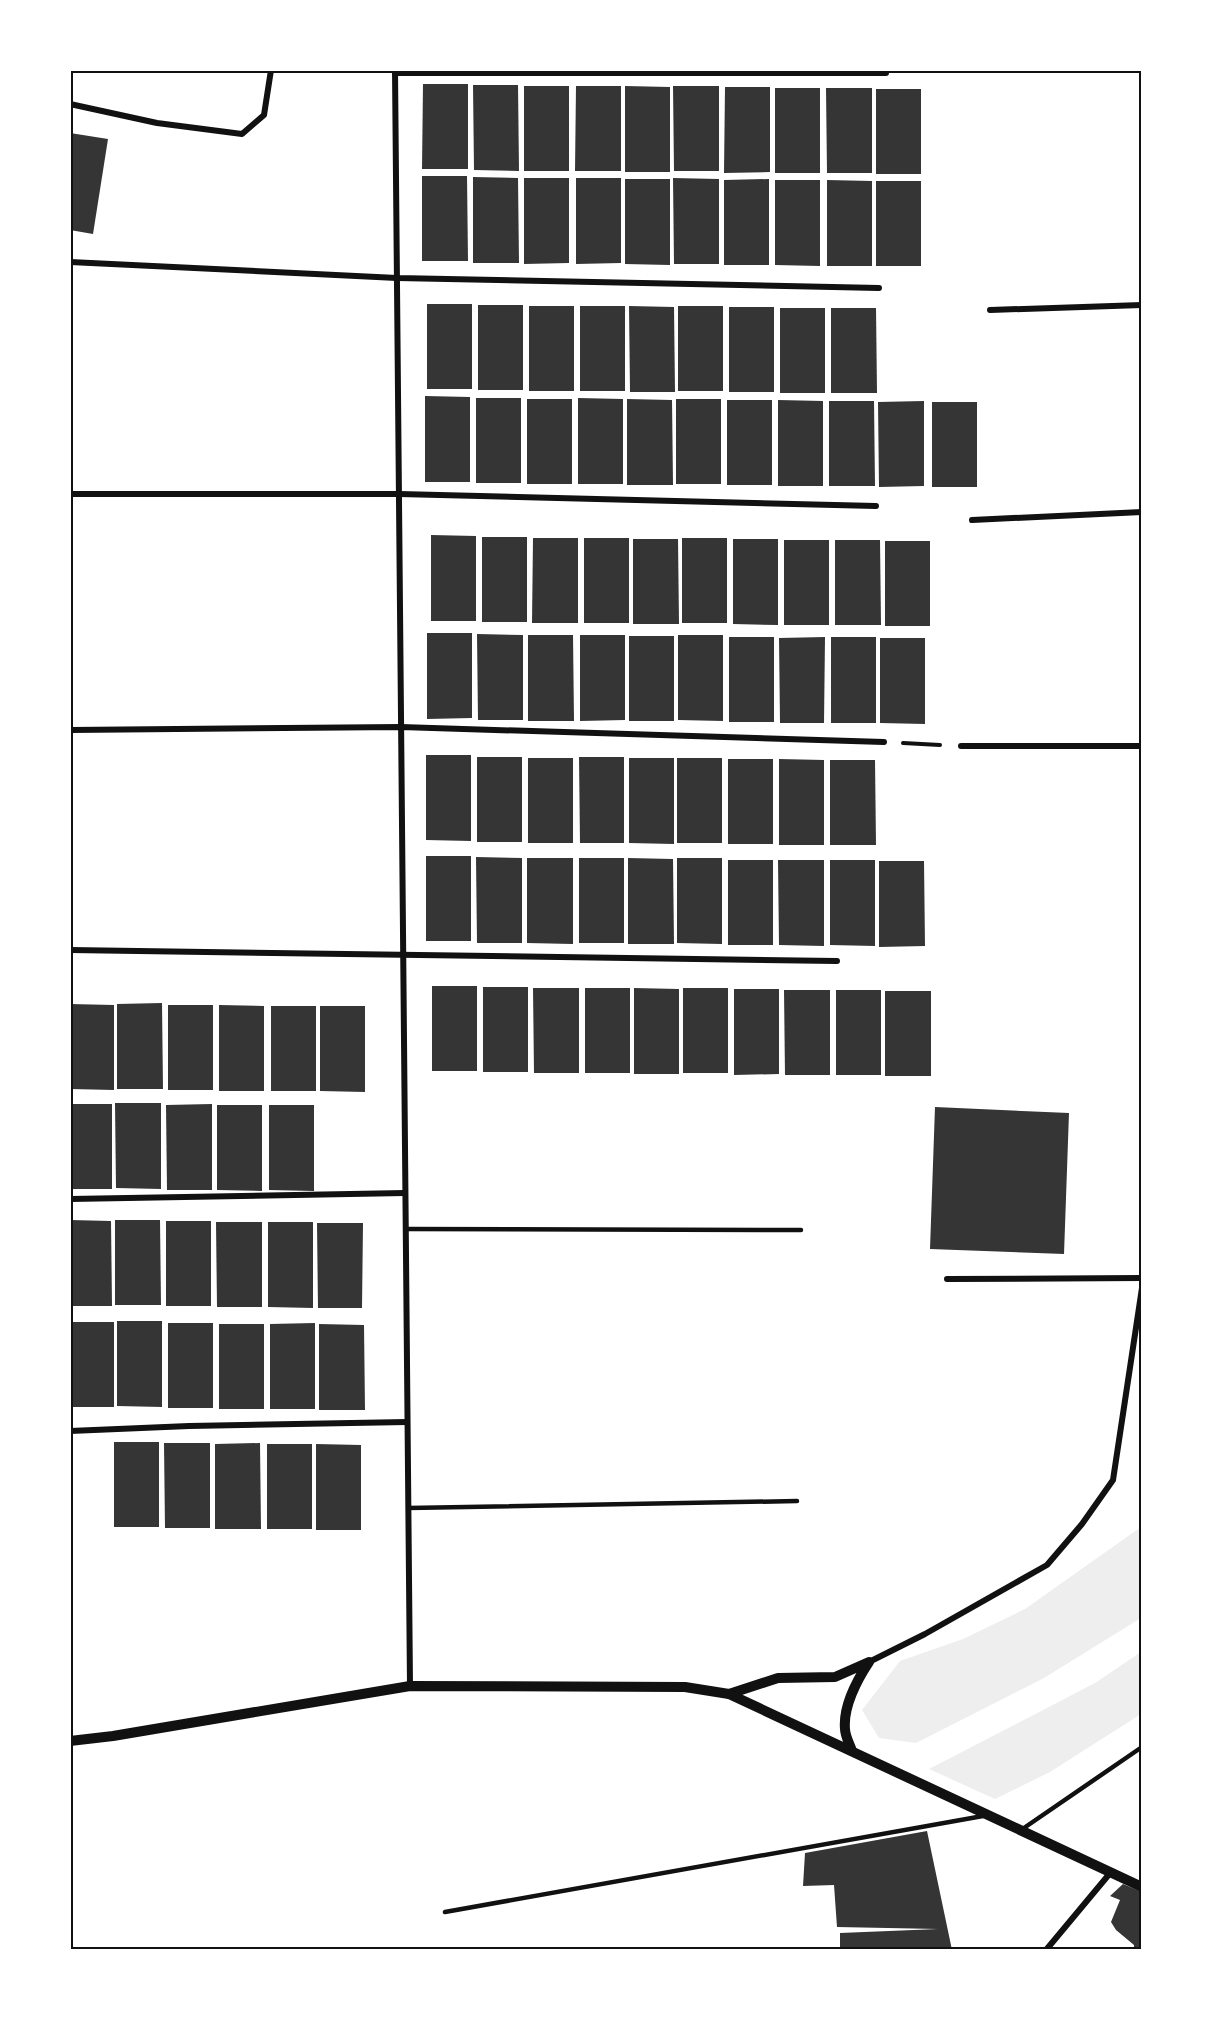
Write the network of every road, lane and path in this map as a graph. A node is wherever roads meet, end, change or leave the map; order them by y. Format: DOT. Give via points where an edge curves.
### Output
graph roads {
  1 [pos="271,70"];
  2 [pos="395,72"];
  3 [pos="886,73"];
  4 [pos="70,104"];
  5 [pos="70,262"];
  6 [pos="397,278"];
  7 [pos="879,288"];
  8 [pos="1142,305"];
  9 [pos="990,310"];
  10 [pos="70,494"];
  11 [pos="399,494"];
  12 [pos="876,506"];
  13 [pos="1142,512"];
  14 [pos="972,520"];
  15 [pos="401,727"];
  16 [pos="70,730"];
  17 [pos="884,742"];
  18 [pos="961,746"];
  19 [pos="1142,746"];
  20 [pos="70,950"];
  21 [pos="403,954"];
  22 [pos="837,961"];
  23 [pos="405,1193"];
  24 [pos="70,1199"];
  25 [pos="406,1228"];
  26 [pos="801,1230"];
  27 [pos="1142,1278"];
  28 [pos="947,1279"];
  29 [pos="1142,1288"];
  30 [pos="407,1422"];
  31 [pos="70,1431"];
  32 [pos="797,1501"];
  33 [pos="408,1508"];
  34 [pos="869,1662"];
  35 [pos="410,1686"];
  36 [pos="729,1694"];
  37 [pos="70,1741"];
  38 [pos="1142,1747"];
  39 [pos="852,1751"];
  40 [pos="988,1815"];
  41 [pos="1021,1830"];
  42 [pos="1111,1872"];
  43 [pos="1142,1887"];
  44 [pos="445,1912"];
  45 [pos="1046,1950"];
  1 -- 4 [label="street" via="264,116 242,134 157,123"];
  2 -- 3 [label="street"];
  2 -- 6 [label="street"];
  5 -- 6 [label="street"];
  6 -- 7 [label="street"];
  6 -- 11 [label="street"];
  8 -- 9 [label="street"];
  10 -- 11 [label="street"];
  11 -- 12 [label="street"];
  11 -- 15 [label="street"];
  13 -- 14 [label="street"];
  15 -- 16 [label="street"];
  15 -- 17 [label="street"];
  15 -- 21 [label="street"];
  17 -- 18 [label="path"];
  18 -- 19 [label="street"];
  20 -- 21 [label="street"];
  21 -- 22 [label="street"];
  21 -- 23 [label="street"];
  23 -- 24 [label="street"];
  23 -- 25 [label="street"];
  25 -- 26 [label="lane"];
  25 -- 30 [label="street"];
  27 -- 28 [label="street"];
  29 -- 34 [label="street" via="1113,1480 1082,1524 1047,1565"];
  30 -- 31 [label="street"];
  30 -- 33 [label="street"];
  32 -- 33 [label="lane"];
  33 -- 35 [label="street"];
  34 -- 36 [label="street" via="835,1677 778,1678"];
  34 -- 39 [label="street" via="856,1681 848,1709 844,1730"];
  35 -- 36 [label="street" via="684,1687"];
  35 -- 37 [label="street"];
  36 -- 39 [label="street"];
  38 -- 41 [label="lane"];
  39 -- 40 [label="street"];
  40 -- 41 [label="street"];
  40 -- 44 [label="lane"];
  41 -- 42 [label="street"];
  42 -- 43 [label="street"];
  42 -- 45 [label="street"];
}
